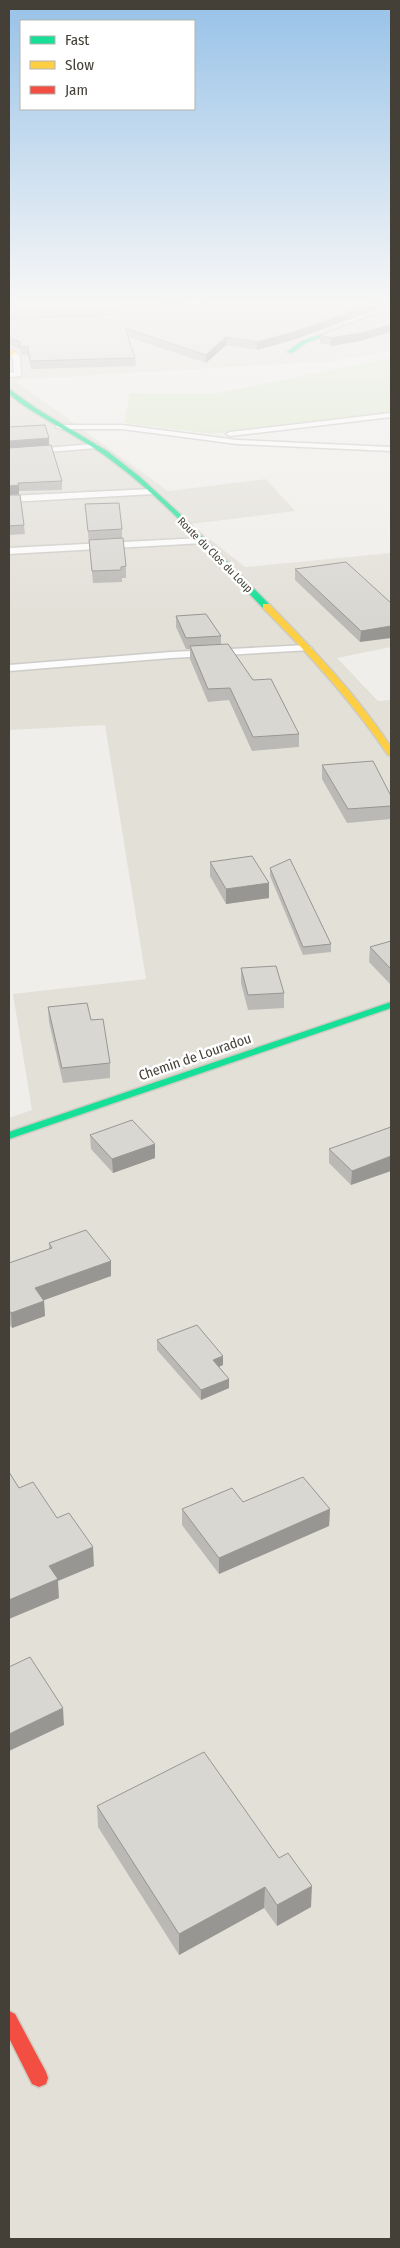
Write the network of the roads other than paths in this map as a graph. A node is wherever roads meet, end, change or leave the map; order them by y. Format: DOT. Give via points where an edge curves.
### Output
graph roads {
  1 [pos="24,406"];
  2 [pos="391,415"];
  3 [pos="60,427"];
  4 [pos="277,429"];
  5 [pos="202,436"];
  6 [pos="94,446"];
  7 [pos="300,446"];
  8 [pos="391,449"];
  9 [pos="9,453"];
  10 [pos="151,492"];
  11 [pos="9,498"];
  12 [pos="201,541"];
  13 [pos="9,551"];
  14 [pos="307,648"];
  15 [pos="9,668"];
  16 [pos="391,753"];
  17 [pos="391,1006"];
  18 [pos="9,1136"];
  19 [pos="9,2020"];
  20 [pos="39,2078"];
  1 -- 3 [label="street, Route du Clos du Loup"];
  2 -- 4 [label="lane"];
  3 -- 5 [label="lane" via="122,427"];
  3 -- 6 [label="street, Route du Clos du Loup"];
  4 -- 5 [label="lane"];
  4 -- 7 [label="lane" via="275,433 280,440"];
  5 -- 7 [label="lane"];
  6 -- 9 [label="lane"];
  6 -- 10 [label="street, Route du Clos du Loup"];
  7 -- 8 [label="lane"];
  10 -- 11 [label="lane"];
  10 -- 12 [label="street, Route du Clos du Loup"];
  12 -- 13 [label="lane"];
  12 -- 14 [label="street, Route du Clos du Loup"];
  14 -- 15 [label="lane"];
  14 -- 16 [label="street, Route du Clos du Loup" via="358,702"];
  17 -- 18 [label="street, Chemin de Louradou"];
  19 -- 20 [label="street"];
}
